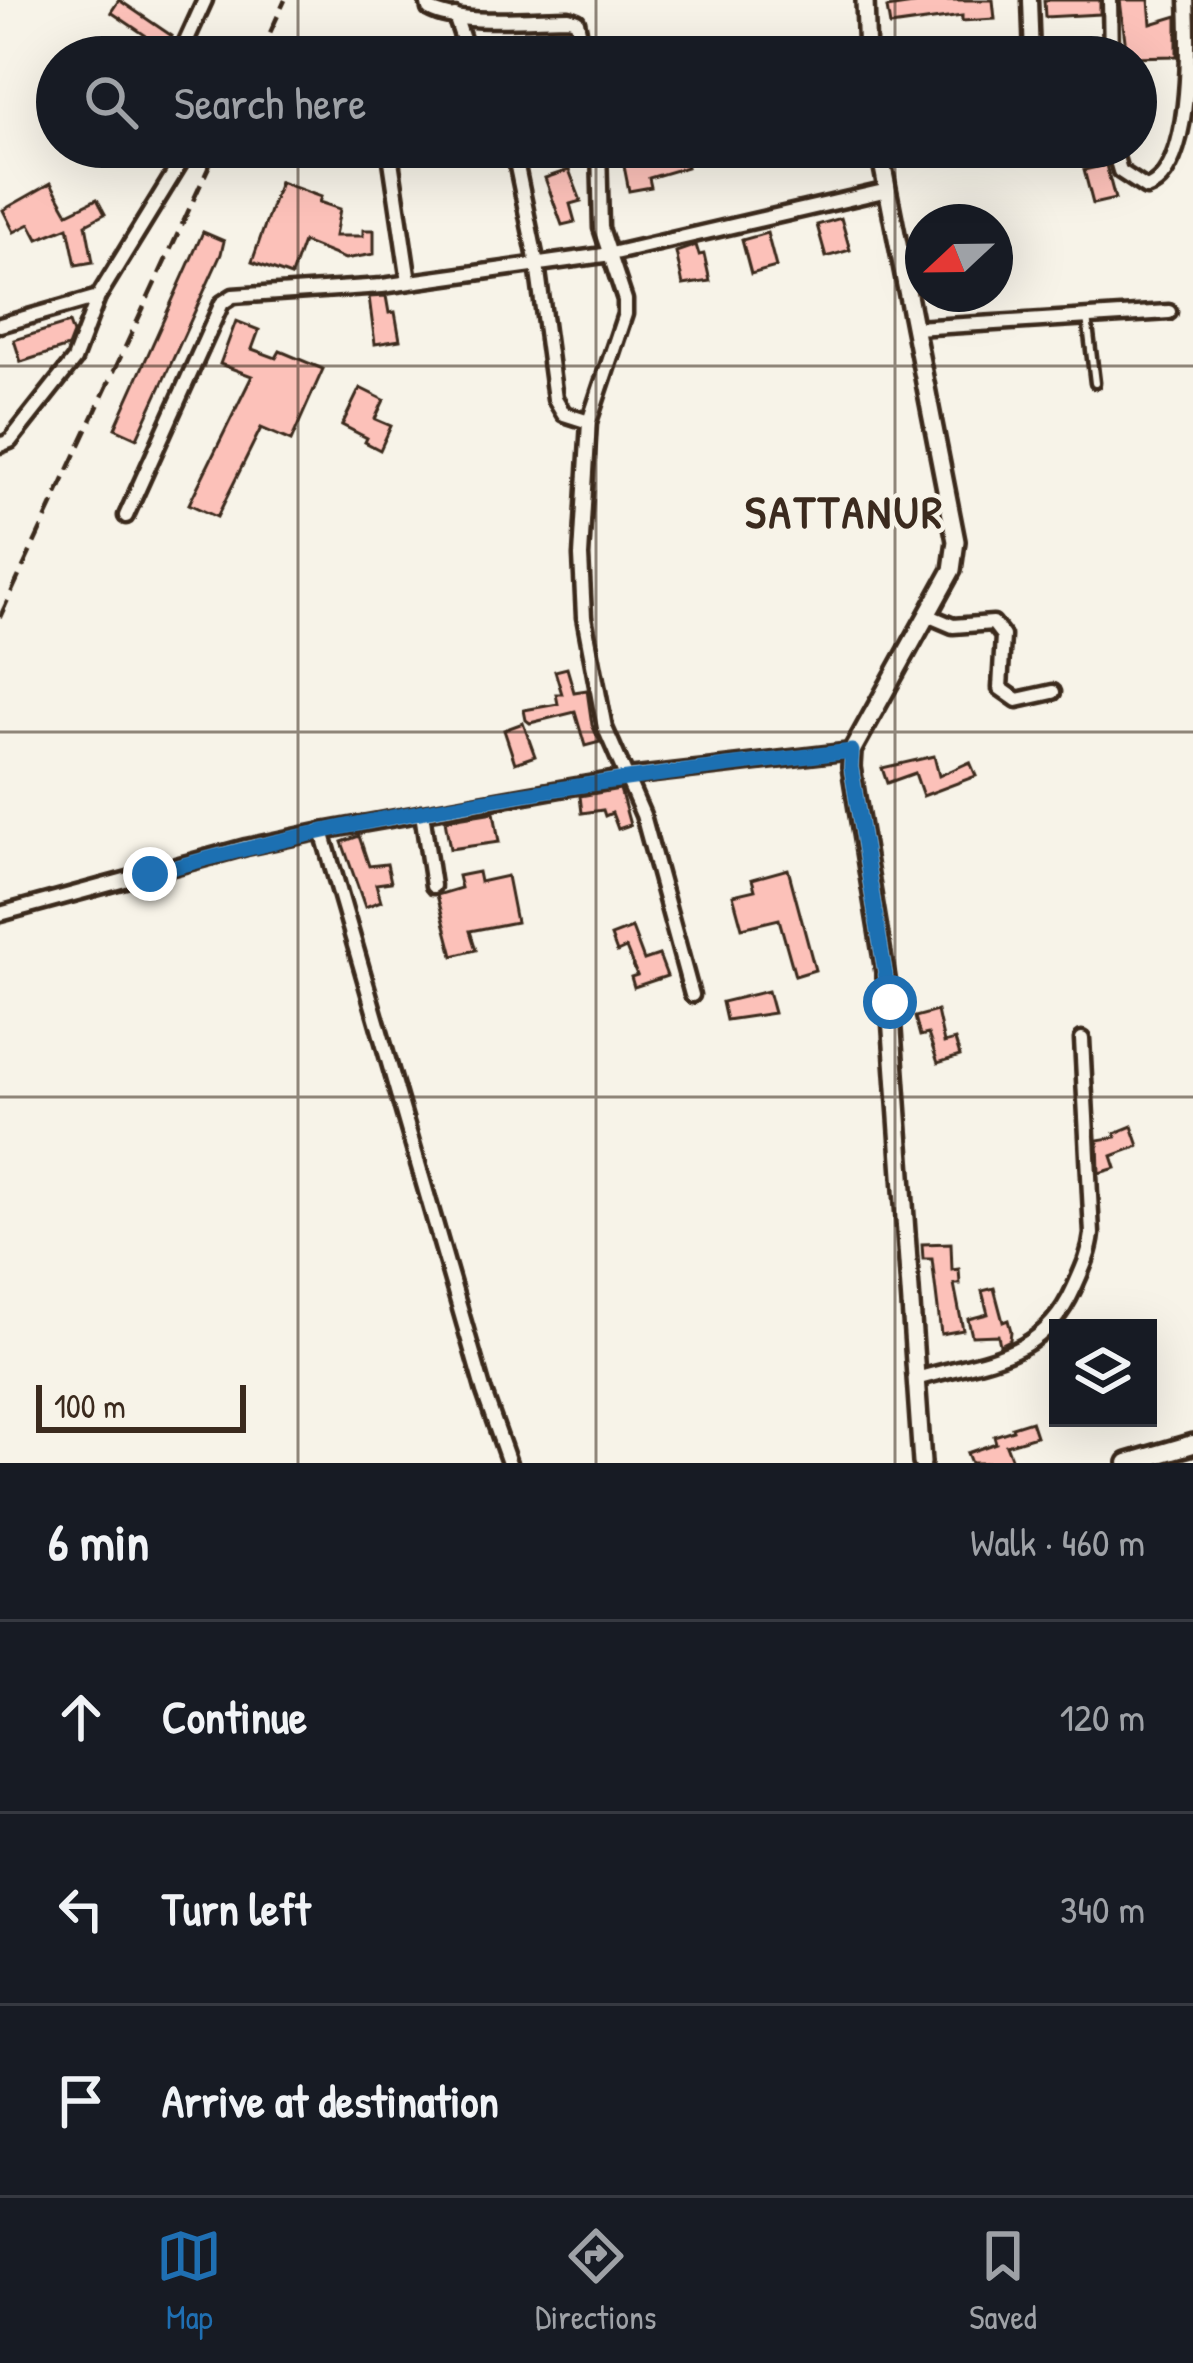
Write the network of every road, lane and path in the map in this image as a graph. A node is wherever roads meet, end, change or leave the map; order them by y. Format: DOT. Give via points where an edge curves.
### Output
graph roads {
  1 [pos="205,0"];
  2 [pos="427,0"];
  3 [pos="866,0"];
  4 [pos="1030,0"];
  5 [pos="1110,0"];
  6 [pos="1187,0"];
  7 [pos="455,16"];
  8 [pos="189,36"];
  9 [pos="462,36"];
  10 [pos="581,36"];
  11 [pos="867,36"];
  12 [pos="1031,36"];
  13 [pos="1111,36"];
  14 [pos="177,168"];
  15 [pos="392,168"];
  16 [pos="517,168"];
  17 [pos="600,168"];
  18 [pos="884,168"];
  19 [pos="1119,168"];
  20 [pos="888,190"];
  21 [pos="611,254"];
  22 [pos="537,264"];
  23 [pos="409,282"];
  24 [pos="98,297"];
  25 [pos="1168,312"];
  26 [pos="1088,317"];
  27 [pos="0,325"];
  28 [pos="915,328"];
  29 [pos="1095,383"];
  30 [pos="590,422"];
  31 [pos="0,445"];
  32 [pos="126,516"];
  33 [pos="927,615"];
  34 [pos="1053,692"];
  35 [pos="852,751"];
  36 [pos="628,777"];
  37 [pos="422,813"];
  38 [pos="322,831"];
  39 [pos="433,886"];
  40 [pos="0,914"];
  41 [pos="692,995"];
  42 [pos="1082,1039"];
  43 [pos="916,1379"];
  44 [pos="1193,1444"];
  45 [pos="1136,1462"];
  46 [pos="509,1463"];
  47 [pos="922,1463"];
  1 -- 8 [label="street"];
  2 -- 7 [label="street" via="436,14"];
  3 -- 11 [label="street"];
  4 -- 12 [label="street"];
  5 -- 13 [label="street"];
  6 -- 19 [label="street" via="1190,96 1177,158 1146,188"];
  7 -- 9 [label="street"];
  7 -- 10 [label="street" via="569,18"];
  14 -- 24 [label="street"];
  15 -- 23 [label="street"];
  16 -- 22 [label="street"];
  17 -- 21 [label="street" via="601,228"];
  18 -- 20 [label="street"];
  20 -- 21 [label="street"];
  20 -- 28 [label="street"];
  21 -- 22 [label="street"];
  21 -- 30 [label="street" via="625,314"];
  22 -- 23 [label="street"];
  22 -- 30 [label="street" via="555,399 564,414"];
  23 -- 32 [label="street" via="246,294 222,303"];
  24 -- 27 [label="street"];
  24 -- 31 [label="street" via="74,360"];
  25 -- 26 [label="street"];
  26 -- 28 [label="street"];
  26 -- 29 [label="lane"];
  28 -- 33 [label="street" via="956,541 952,571"];
  30 -- 36 [label="street" via="584,617 604,728"];
  33 -- 34 [label="street" via="953,626 1000,627 1000,688 1017,700"];
  33 -- 35 [label="street"];
  35 -- 36 [label="street"];
  35 -- 43 [label="street" via="890,1002"];
  36 -- 37 [label="street"];
  36 -- 41 [label="street"];
  37 -- 38 [label="street"];
  37 -- 39 [label="street"];
  38 -- 40 [label="street"];
  38 -- 46 [label="street"];
  42 -- 43 [label="street" via="1092,1234 1064,1310 1035,1342"];
  43 -- 47 [label="street"];
  44 -- 45 [label="main road"];
}
